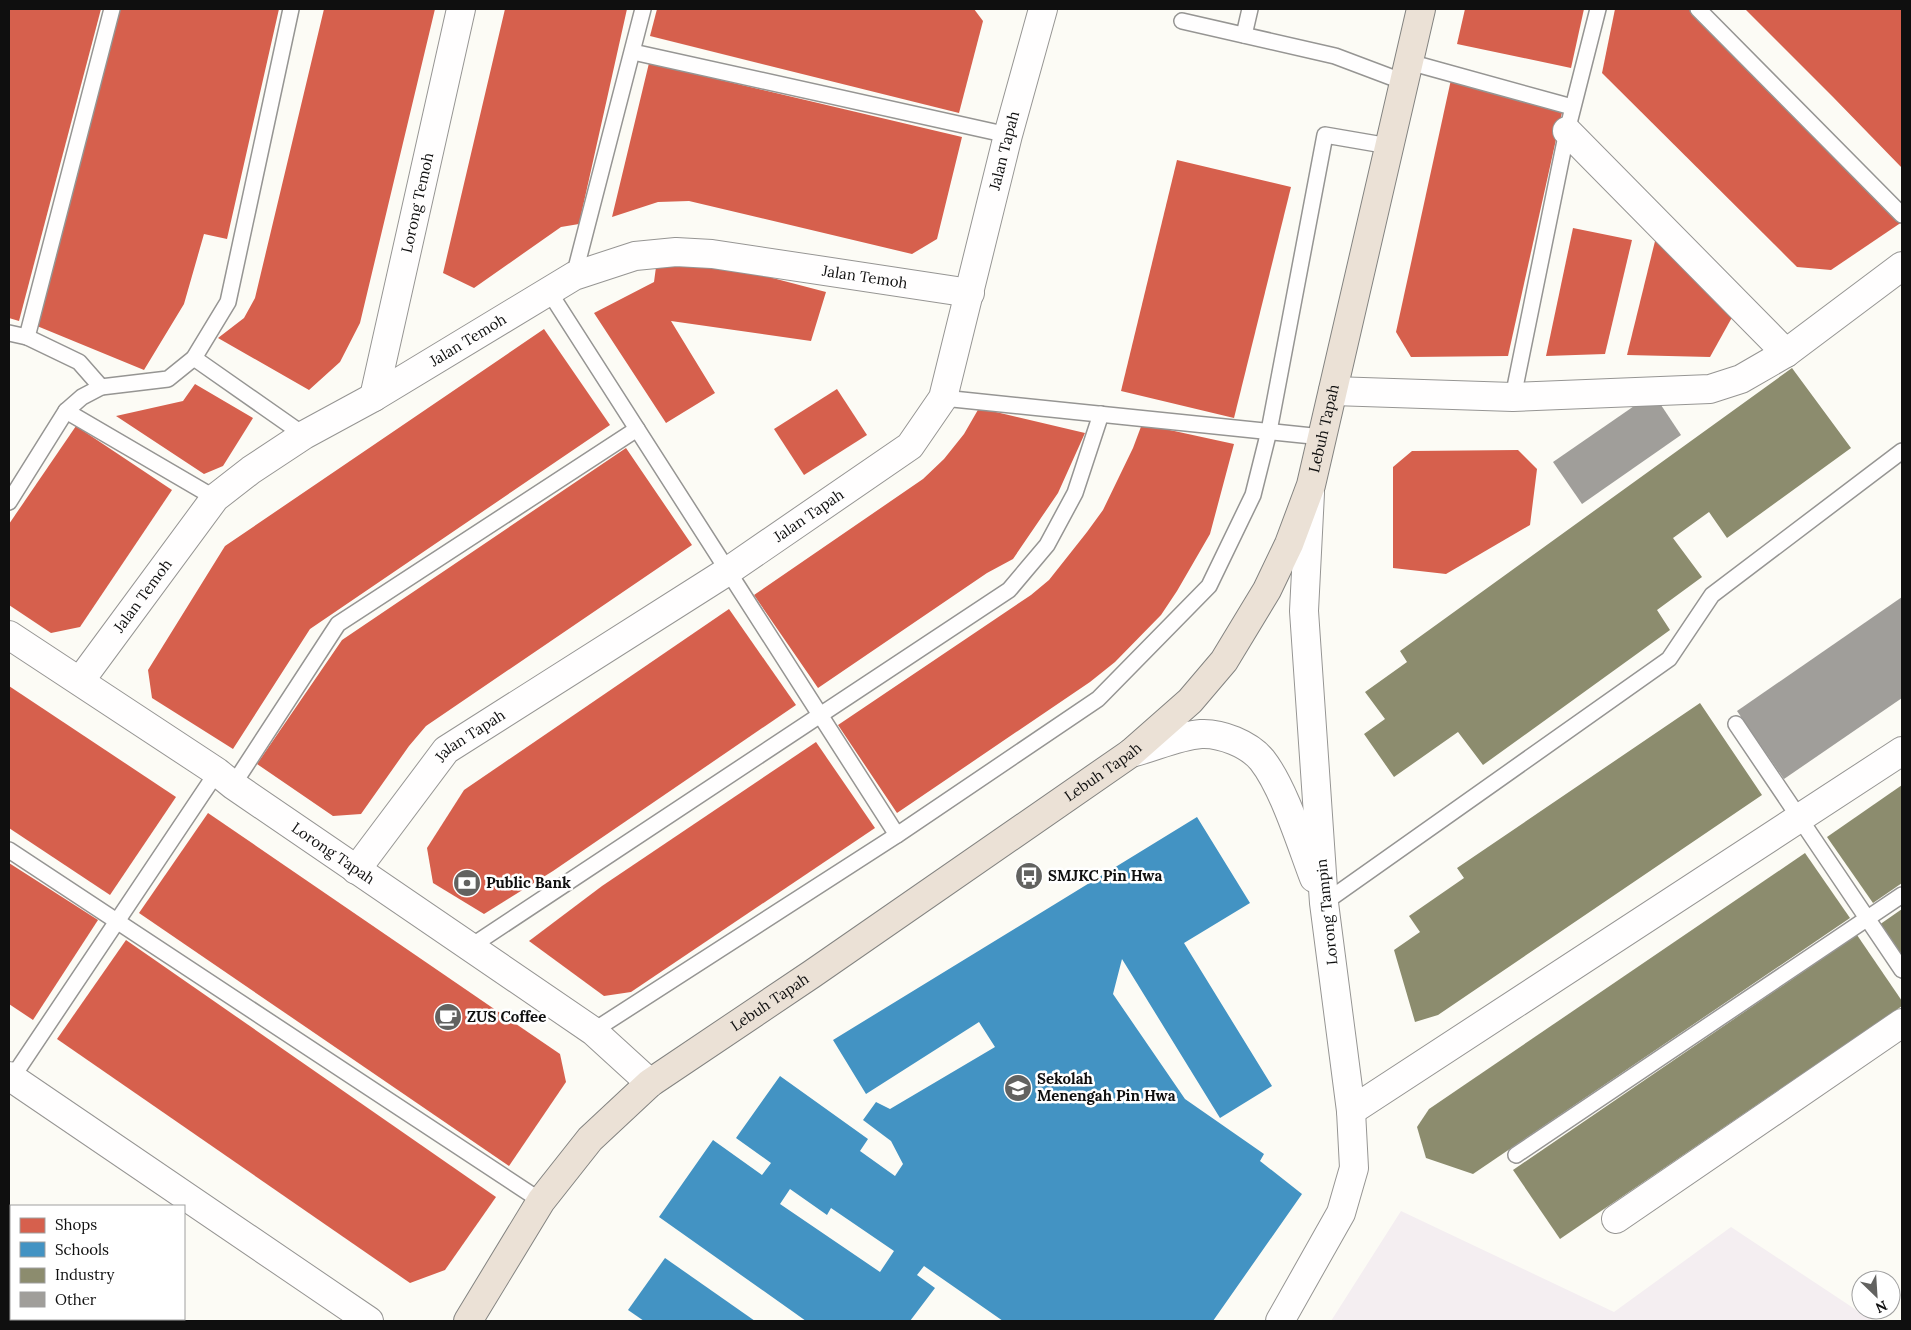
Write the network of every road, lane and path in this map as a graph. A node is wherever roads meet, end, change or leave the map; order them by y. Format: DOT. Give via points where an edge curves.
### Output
graph roads {
  1 [pos="112,9"];
  2 [pos="291,9"];
  3 [pos="461,9"];
  4 [pos="643,9"];
  5 [pos="1043,9"];
  6 [pos="1250,9"];
  7 [pos="1421,9"];
  8 [pos="1598,9"];
  9 [pos="1698,9"];
  10 [pos="1182,21"];
  11 [pos="1244,35"];
  12 [pos="633,52"];
  13 [pos="1406,72"];
  14 [pos="1569,119"];
  15 [pos="1008,135"];
  16 [pos="1389,146"];
  17 [pos="1902,215"];
  18 [pos="1902,266"];
  19 [pos="574,276"];
  20 [pos="548,290"];
  21 [pos="970,294"];
  22 [pos="9,333"];
  23 [pos="27,337"];
  24 [pos="1786,353"];
  25 [pos="194,358"];
  26 [pos="101,387"];
  27 [pos="1333,391"];
  28 [pos="374,397"];
  29 [pos="1513,397"];
  30 [pos="943,398"];
  31 [pos="66,411"];
  32 [pos="1101,414"];
  33 [pos="637,429"];
  34 [pos="1269,432"];
  35 [pos="304,435"];
  36 [pos="1322,437"];
  37 [pos="1902,451"];
  38 [pos="1311,485"];
  39 [pos="215,498"];
  40 [pos="9,502"];
  41 [pos="728,571"];
  42 [pos="9,635"];
  43 [pos="80,682"];
  44 [pos="820,715"];
  45 [pos="1736,724"];
  46 [pos="1902,751"];
  47 [pos="1131,753"];
  48 [pos="225,779"];
  49 [pos="1800,818"];
  50 [pos="897,835"];
  51 [pos="9,850"];
  52 [pos="356,870"];
  53 [pos="1902,895"];
  54 [pos="1324,903"];
  55 [pos="1868,919"];
  56 [pos="117,921"];
  57 [pos="470,947"];
  58 [pos="1902,970"];
  59 [pos="1902,1024"];
  60 [pos="593,1031"];
  61 [pos="10,1077"];
  62 [pos="650,1082"];
  63 [pos="1352,1111"];
  64 [pos="1516,1155"];
  65 [pos="542,1202"];
  66 [pos="1616,1219"];
  67 [pos="369,1321"];
  68 [pos="468,1321"];
  69 [pos="1280,1321"];
  1 -- 23 [label="lane"];
  2 -- 25 [label="lane" via="228,302"];
  3 -- 28 [label="street, Lorong Temoh"];
  4 -- 12 [label="lane"];
  5 -- 15 [label="street, Jalan Tapah"];
  6 -- 11 [label="lane"];
  7 -- 13 [label="highway, Lebuh Tapah"];
  8 -- 14 [label="lane"];
  9 -- 17 [label="lane"];
  10 -- 11 [label="lane"];
  11 -- 13 [label="lane"];
  12 -- 15 [label="lane"];
  12 -- 19 [label="lane"];
  13 -- 14 [label="lane"];
  13 -- 16 [label="highway, Lebuh Tapah"];
  14 -- 24 [label="street"];
  14 -- 29 [label="lane"];
  15 -- 21 [label="street, Jalan Tapah"];
  16 -- 27 [label="highway, Lebuh Tapah"];
  16 -- 34 [label="lane" via="1324,135"];
  18 -- 24 [label="street"];
  19 -- 20 [label="street, Jalan Temoh"];
  19 -- 21 [label="street, Jalan Temoh" via="635,256 676,252 712,254"];
  20 -- 28 [label="street, Jalan Temoh"];
  20 -- 33 [label="lane"];
  21 -- 30 [label="street, Jalan Tapah"];
  22 -- 23 [label="lane"];
  23 -- 26 [label="lane" via="78,362"];
  24 -- 29 [label="street" via="1741,379 1710,389"];
  25 -- 26 [label="lane" via="168,379"];
  25 -- 35 [label="lane"];
  26 -- 31 [label="lane"];
  27 -- 29 [label="street"];
  27 -- 36 [label="highway, Lebuh Tapah"];
  28 -- 35 [label="street, Jalan Temoh"];
  30 -- 32 [label="lane"];
  30 -- 41 [label="street, Jalan Tapah" via="910,446"];
  31 -- 39 [label="lane"];
  31 -- 40 [label="lane"];
  32 -- 34 [label="lane"];
  32 -- 44 [label="lane" via="1074,494 1047,544 1009,590"];
  33 -- 41 [label="lane"];
  33 -- 48 [label="lane" via="338,624"];
  34 -- 36 [label="lane"];
  34 -- 50 [label="lane" via="1252,495 1209,586 1098,699"];
  35 -- 39 [label="street, Jalan Temoh"];
  36 -- 38 [label="highway, Lebuh Tapah"];
  37 -- 54 [label="lane" via="1712,595 1669,659"];
  38 -- 47 [label="highway, Lebuh Tapah" via="1271,582 1224,661 1190,701"];
  38 -- 54 [label="street, Lorong Tampin" via="1304,611"];
  39 -- 43 [label="street, Jalan Temoh"];
  41 -- 44 [label="lane"];
  41 -- 52 [label="street, Jalan Tapah" via="446,750"];
  42 -- 43 [label="street, Lorong Tapah"];
  43 -- 48 [label="street, Lorong Tapah"];
  44 -- 50 [label="lane"];
  44 -- 57 [label="lane"];
  45 -- 49 [label="lane"];
  46 -- 49 [label="street"];
  47 -- 54 [label="street" via="1177,738 1202,734 1225,736 1261,759 1280,790"];
  47 -- 62 [label="highway, Lebuh Tapah"];
  48 -- 52 [label="street, Lorong Tapah"];
  48 -- 56 [label="lane"];
  49 -- 55 [label="lane"];
  49 -- 63 [label="street"];
  50 -- 60 [label="lane"];
  51 -- 56 [label="lane"];
  52 -- 57 [label="street, Lorong Tapah"];
  53 -- 55 [label="lane"];
  54 -- 63 [label="street, Lorong Tampin"];
  55 -- 58 [label="lane"];
  55 -- 64 [label="lane"];
  56 -- 61 [label="lane"];
  56 -- 65 [label="lane"];
  57 -- 60 [label="street, Lorong Tapah"];
  59 -- 66 [label="street"];
  60 -- 62 [label="street, Lorong Tapah"];
  61 -- 67 [label="street"];
  62 -- 65 [label="highway, Lebuh Tapah" via="590,1139"];
  63 -- 69 [label="street, Lorong Tampin" via="1354,1168 1341,1213"];
  65 -- 68 [label="highway, Lebuh Tapah"];
}
